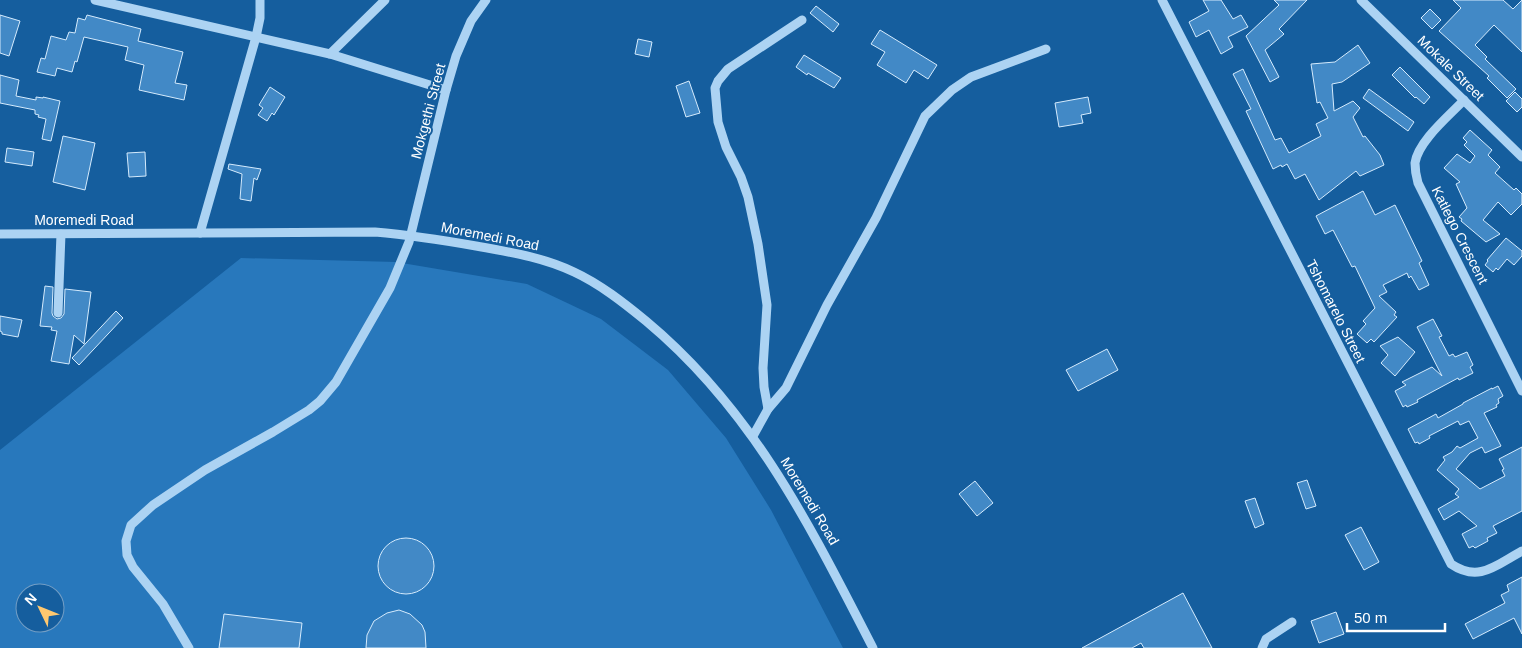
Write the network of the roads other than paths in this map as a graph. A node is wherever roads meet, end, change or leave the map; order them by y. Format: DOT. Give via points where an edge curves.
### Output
graph roads {
  1 [pos="95,0"];
  2 [pos="260,0"];
  3 [pos="385,0"];
  4 [pos="486,0"];
  5 [pos="1162,0"];
  6 [pos="1361,0"];
  7 [pos="802,20"];
  8 [pos="256,37"];
  9 [pos="1046,49"];
  10 [pos="330,54"];
  11 [pos="446,90"];
  12 [pos="1464,100"];
  13 [pos="1522,157"];
  14 [pos="200,233"];
  15 [pos="0,234"];
  16 [pos="61,234"];
  17 [pos="410,235"];
  18 [pos="58,314"];
  19 [pos="1522,391"];
  20 [pos="768,409"];
  21 [pos="753,436"];
  22 [pos="1522,551"];
  23 [pos="1292,622"];
  24 [pos="189,648"];
  25 [pos="873,648"];
  26 [pos="1262,648"];
  1 -- 8 [label="street"];
  2 -- 8 [label="street"];
  3 -- 10 [label="street"];
  4 -- 11 [label="street, Mokgethi Street" via="471,21"];
  5 -- 22 [label="street, Tshomarelo Street" via="1451,564 1461,570 1481,573"];
  6 -- 12 [label="street, Mokale Street"];
  7 -- 20 [label="street" via="728,69 715,88 718,122 748,197 758,244 767,305 763,368"];
  8 -- 10 [label="street"];
  8 -- 14 [label="street"];
  9 -- 20 [label="street" via="971,77 925,116 876,218 827,305 786,388"];
  10 -- 11 [label="street"];
  11 -- 17 [label="street, Mokgethi Street"];
  12 -- 13 [label="street, Mokale Street"];
  12 -- 19 [label="street, Katlego Crescent" via="1427,139 1418,153 1416,174"];
  14 -- 16 [label="street, Moremedi Road"];
  14 -- 17 [label="street, Moremedi Road" via="374,232"];
  15 -- 16 [label="street, Moremedi Road"];
  16 -- 18 [label="street"];
  17 -- 21 [label="street, Moremedi Road" via="533,256 574,272 625,304 689,360"];
  17 -- 24 [label="street, Mokgethi Street" via="390,288 336,382 320,401 173,490 131,526 126,542 127,555"];
  20 -- 21 [label="street"];
  21 -- 25 [label="street, Moremedi Road" via="813,531"];
  23 -- 26 [label="street" via="1266,639"];
}
